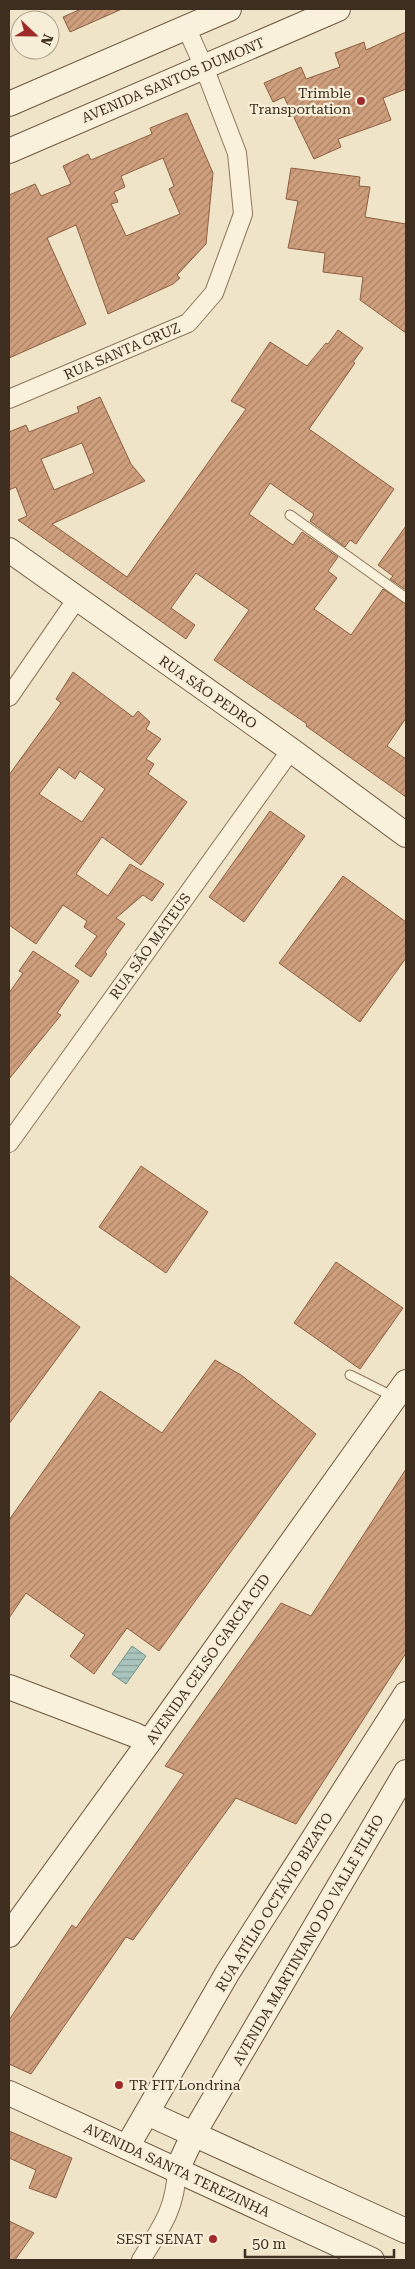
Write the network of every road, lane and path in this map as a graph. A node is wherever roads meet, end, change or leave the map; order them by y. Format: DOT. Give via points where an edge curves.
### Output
graph roads {
  1 [pos="229,9"];
  2 [pos="338,9"];
  3 [pos="186,27"];
  4 [pos="204,67"];
  5 [pos="9,104"];
  6 [pos="9,151"];
  7 [pos="9,399"];
  8 [pos="290,515"];
  9 [pos="9,550"];
  10 [pos="406,598"];
  11 [pos="76,600"];
  12 [pos="9,697"];
  13 [pos="291,750"];
  14 [pos="406,835"];
  15 [pos="16,1118"];
  16 [pos="9,1143"];
  17 [pos="350,1375"];
  18 [pos="401,1390"];
  19 [pos="9,1687"];
  20 [pos="406,1694"];
  21 [pos="149,1742"];
  22 [pos="406,1772"];
  23 [pos="9,1935"];
  24 [pos="9,2093"];
  25 [pos="147,2113"];
  26 [pos="194,2133"];
  27 [pos="127,2147"];
  28 [pos="177,2170"];
  29 [pos="406,2231"];
  30 [pos="141,2260"];
  31 [pos="372,2260"];
  1 -- 3 [label="street"];
  2 -- 4 [label="street, AVENIDA SANTOS DUMONT"];
  3 -- 4 [label="street, RUA SANTA CRUZ"];
  3 -- 5 [label="street"];
  4 -- 6 [label="street, AVENIDA SANTOS DUMONT"];
  4 -- 7 [label="street, RUA SANTA CRUZ" via="237,153 243,214 214,293 188,323"];
  8 -- 10 [label="lane"];
  9 -- 11 [label="street, RUA SÃO PEDRO"];
  11 -- 12 [label="street"];
  11 -- 13 [label="street, RUA SÃO PEDRO"];
  13 -- 14 [label="street, RUA SÃO PEDRO"];
  13 -- 15 [label="street, RUA SÃO MATEUS"];
  15 -- 16 [label="street, RUA SÃO MATEUS"];
  17 -- 18 [label="lane"];
  18 -- 21 [label="street, AVENIDA CELSO GARCIA CID"];
  19 -- 21 [label="street"];
  20 -- 25 [label="street, RUA ATÍLIO OCTÁVIO BIZATO" via="228,1972"];
  21 -- 23 [label="street, AVENIDA CELSO GARCIA CID"];
  22 -- 26 [label="street, AVENIDA MARTINIANO DO VALLE FILHO"];
  24 -- 27 [label="street, AVENIDA SANTA TEREZINHA"];
  25 -- 26 [label="street"];
  25 -- 27 [label="street, RUA ATÍLIO OCTÁVIO BIZATO"];
  26 -- 28 [label="street, AVENIDA MARTINIANO DO VALLE FILHO"];
  26 -- 29 [label="street"];
  27 -- 28 [label="street, AVENIDA SANTA TEREZINHA"];
  28 -- 30 [label="street" via="176,2193 166,2219"];
  28 -- 31 [label="street, AVENIDA SANTA TEREZINHA"];
}
